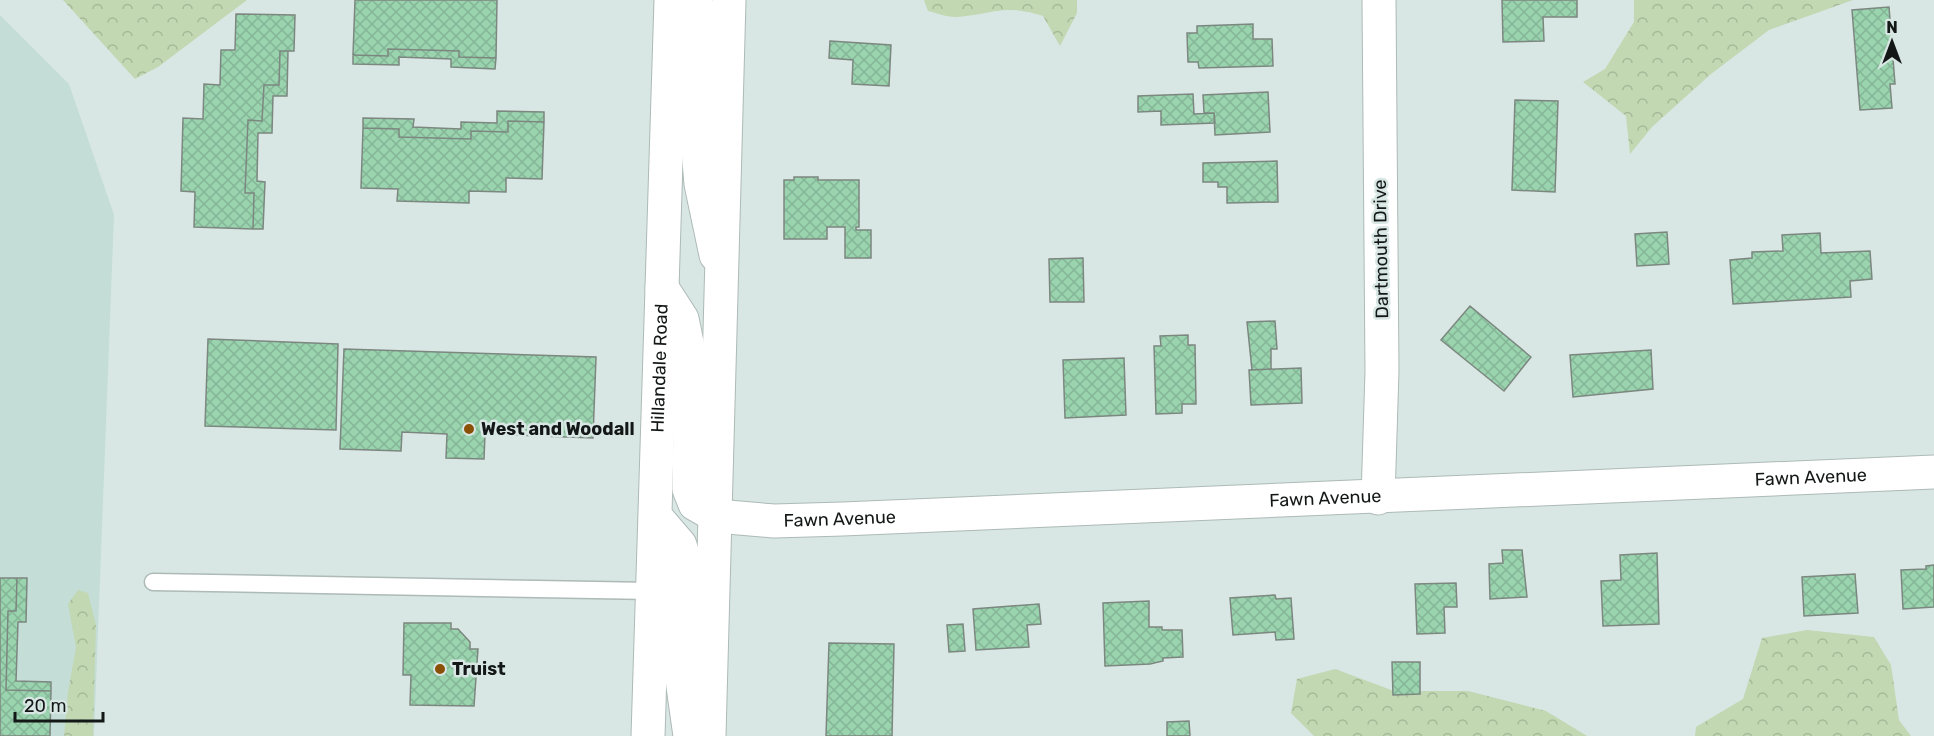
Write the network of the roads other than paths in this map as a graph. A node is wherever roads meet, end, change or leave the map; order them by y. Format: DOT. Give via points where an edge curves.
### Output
graph roads {
  1 [pos="671,0"];
  2 [pos="695,0"];
  3 [pos="729,0"];
  4 [pos="1379,0"];
  5 [pos="721,280"];
  6 [pos="662,288"];
  7 [pos="1934,472"];
  8 [pos="1378,498"];
  9 [pos="716,516"];
  10 [pos="656,517"];
  11 [pos="153,582"];
  12 [pos="652,591"];
  13 [pos="648,736"];
  14 [pos="690,736"];
  15 [pos="709,736"];
  1 -- 6 [label="street, Hillandale Road"];
  2 -- 5 [label="street" via="700,15 697,137 701,184"];
  3 -- 5 [label="street"];
  4 -- 8 [label="street, Dartmouth Drive" via="1382,371"];
  5 -- 9 [label="street"];
  6 -- 9 [label="street" via="682,319 692,362 690,489 695,504"];
  6 -- 10 [label="street, Hillandale Road"];
  7 -- 8 [label="street, Fawn Avenue"];
  8 -- 9 [label="street, Fawn Avenue" via="786,521"];
  9 -- 15 [label="street"];
  10 -- 12 [label="street, Hillandale Road"];
  10 -- 14 [label="street" via="680,545 684,559 681,672"];
  11 -- 12 [label="lane"];
  12 -- 13 [label="street, Hillandale Road"];
}
